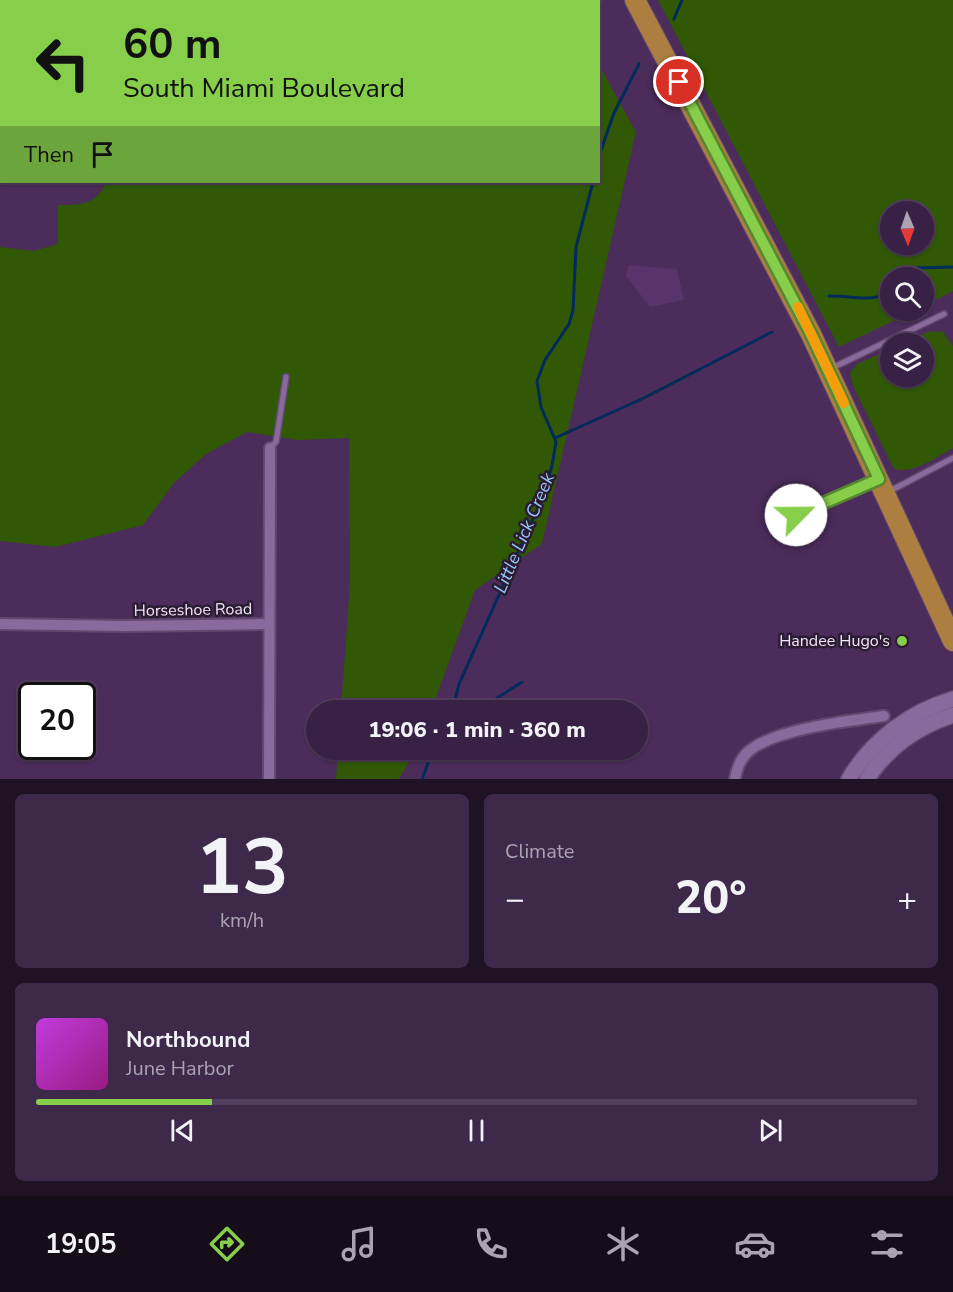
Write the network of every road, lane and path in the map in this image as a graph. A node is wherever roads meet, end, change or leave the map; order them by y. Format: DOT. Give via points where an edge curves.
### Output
graph roads {
  1 [pos="635,0"];
  2 [pos="944,314"];
  3 [pos="829,369"];
  4 [pos="286,377"];
  5 [pos="270,448"];
  6 [pos="953,458"];
  7 [pos="882,486"];
  8 [pos="796,515"];
  9 [pos="0,624"];
  10 [pos="268,624"];
  11 [pos="953,641"];
  12 [pos="953,699"];
  13 [pos="953,715"];
  14 [pos="884,716"];
  15 [pos="269,779"];
  16 [pos="735,779"];
  17 [pos="849,779"];
  18 [pos="867,779"];
  1 -- 3 [label="highway"];
  2 -- 3 [label="lane"];
  3 -- 7 [label="highway"];
  4 -- 5 [label="lane" via="276,442"];
  5 -- 10 [label="street"];
  6 -- 7 [label="lane"];
  7 -- 8 [label="lane"];
  7 -- 11 [label="highway"];
  9 -- 10 [label="street, Horseshoe Road"];
  10 -- 15 [label="street, Horseshoe Road"];
  12 -- 17 [label="street" via="898,725 869,752"];
  13 -- 18 [label="street" via="907,738"];
  14 -- 16 [label="street" via="824,725 758,745 741,762"];
}
